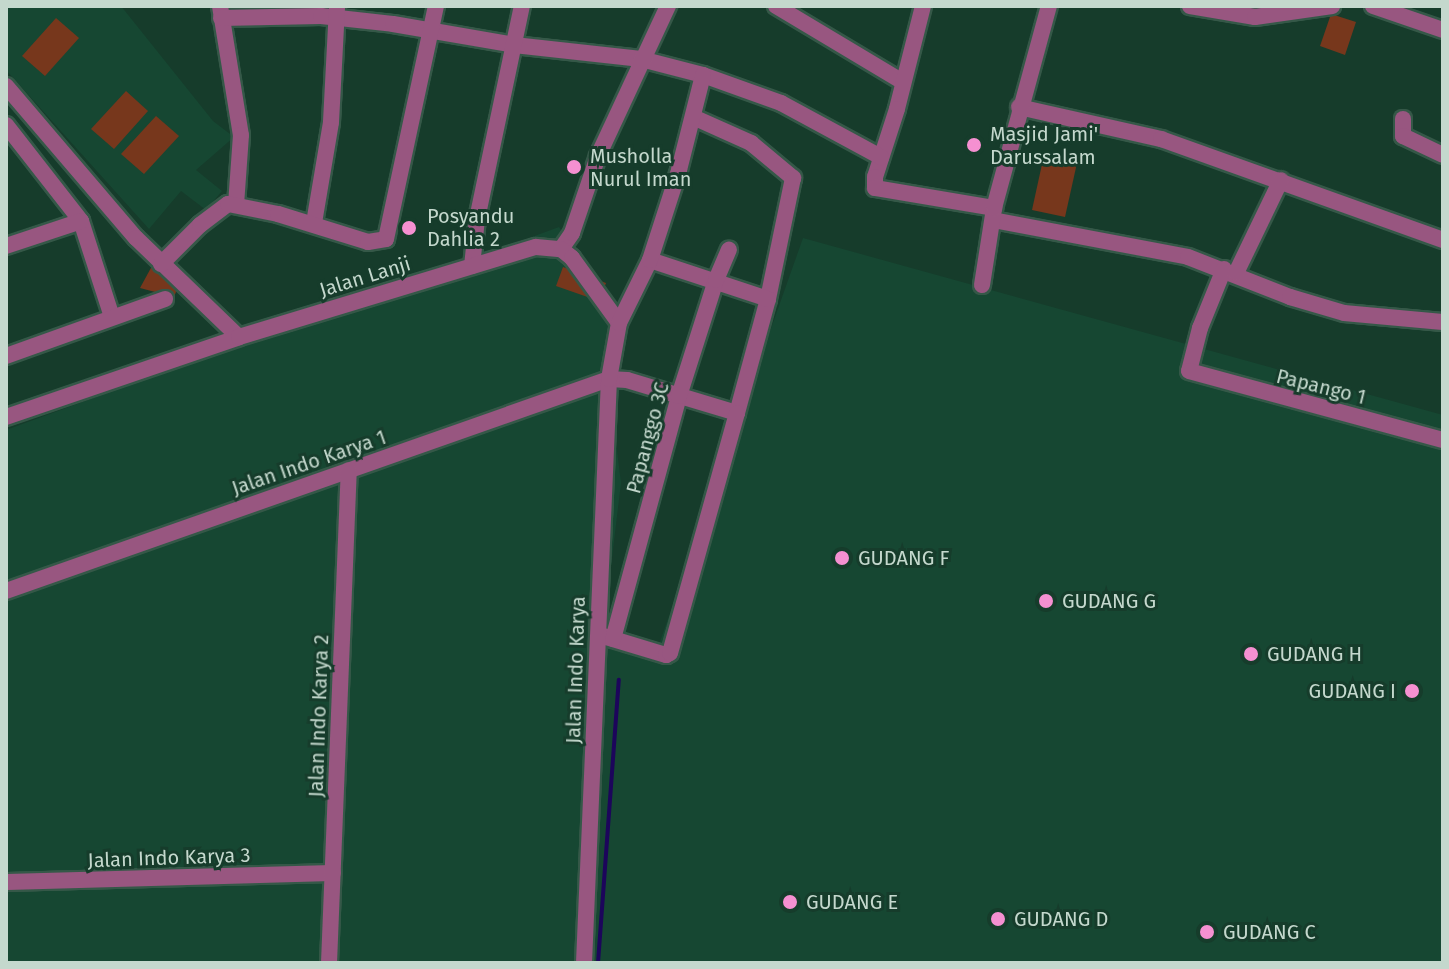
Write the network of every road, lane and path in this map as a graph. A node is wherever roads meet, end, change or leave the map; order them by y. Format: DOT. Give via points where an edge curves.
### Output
graph roads {
  1 [pos="436,6"];
  2 [pos="522,6"];
  3 [pos="668,6"];
  4 [pos="776,6"];
  5 [pos="923,6"];
  6 [pos="1049,6"];
  7 [pos="1190,6"];
  8 [pos="1332,6"];
  9 [pos="1373,6"];
  10 [pos="221,12"];
  11 [pos="337,13"];
  12 [pos="1443,30"];
  13 [pos="433,31"];
  14 [pos="514,45"];
  15 [pos="641,59"];
  16 [pos="703,75"];
  17 [pos="903,82"];
  18 [pos="6,86"];
  19 [pos="1019,107"];
  20 [pos="693,117"];
  21 [pos="1403,119"];
  22 [pos="6,125"];
  23 [pos="1443,155"];
  24 [pos="881,157"];
  25 [pos="1281,180"];
  26 [pos="236,204"];
  27 [pos="994,214"];
  28 [pos="81,221"];
  29 [pos="314,223"];
  30 [pos="1443,240"];
  31 [pos="6,246"];
  32 [pos="561,249"];
  33 [pos="729,250"];
  34 [pos="650,260"];
  35 [pos="161,264"];
  36 [pos="472,266"];
  37 [pos="1230,271"];
  38 [pos="716,280"];
  39 [pos="982,285"];
  40 [pos="165,299"];
  41 [pos="768,299"];
  42 [pos="112,317"];
  43 [pos="1443,322"];
  44 [pos="619,323"];
  45 [pos="239,337"];
  46 [pos="6,356"];
  47 [pos="609,379"];
  48 [pos="679,396"];
  49 [pos="737,413"];
  50 [pos="6,417"];
  51 [pos="1443,440"];
  52 [pos="349,470"];
  53 [pos="6,591"];
  54 [pos="605,636"];
  55 [pos="333,873"];
  56 [pos="6,882"];
  57 [pos="329,963"];
  58 [pos="584,963"];
  1 -- 13 [label="street"];
  2 -- 14 [label="street"];
  3 -- 15 [label="street"];
  4 -- 17 [label="street"];
  5 -- 17 [label="street"];
  6 -- 19 [label="street"];
  7 -- 8 [label="street" via="1255,17"];
  9 -- 12 [label="street"];
  10 -- 11 [label="street"];
  10 -- 26 [label="street" via="241,135"];
  11 -- 13 [label="street"];
  11 -- 29 [label="street" via="331,122"];
  13 -- 14 [label="street"];
  13 -- 29 [label="street, Jalan Lanji" via="388,236 373,243"];
  14 -- 15 [label="street"];
  14 -- 36 [label="street"];
  15 -- 16 [label="street"];
  15 -- 32 [label="street"];
  16 -- 20 [label="street, Jalan Indo Karya"];
  16 -- 24 [label="street" via="781,103"];
  17 -- 24 [label="street"];
  18 -- 35 [label="street"];
  19 -- 25 [label="street" via="1161,139"];
  19 -- 27 [label="street"];
  20 -- 34 [label="street, Jalan Indo Karya"];
  20 -- 41 [label="street" via="751,143 793,178"];
  21 -- 23 [label="street" via="1403,136"];
  22 -- 28 [label="street"];
  24 -- 27 [label="street" via="874,183 879,190"];
  25 -- 30 [label="street"];
  25 -- 37 [label="street"];
  26 -- 29 [label="street, Jalan Lanji"];
  26 -- 35 [label="street" via="220,209"];
  27 -- 37 [label="street" via="1146,246"];
  27 -- 39 [label="street"];
  28 -- 31 [label="street"];
  28 -- 42 [label="street"];
  32 -- 36 [label="street, Jalan Lanji" via="536,247"];
  32 -- 44 [label="street" via="590,279"];
  33 -- 38 [label="street, Papanggo 3C"];
  34 -- 38 [label="street"];
  34 -- 44 [label="street, Jalan Indo Karya"];
  35 -- 45 [label="street"];
  36 -- 45 [label="street, Jalan Lanji"];
  37 -- 43 [label="street" via="1344,313"];
  37 -- 51 [label="street, Papango 1" via="1200,328 1189,371"];
  38 -- 41 [label="street"];
  38 -- 48 [label="street, Papanggo 3C"];
  40 -- 42 [label="street"];
  41 -- 49 [label="street"];
  42 -- 46 [label="street"];
  44 -- 47 [label="street, Jalan Indo Karya"];
  45 -- 50 [label="street, Jalan Lanji"];
  47 -- 48 [label="street, Jalan Indo Karya 1"];
  47 -- 52 [label="street, Jalan Indo Karya 1"];
  47 -- 54 [label="street, Jalan Indo Karya"];
  48 -- 49 [label="street, Jalan Indo Karya 1"];
  48 -- 54 [label="street, Papanggo 3C"];
  49 -- 54 [label="street" via="670,653"];
  52 -- 53 [label="street, Jalan Indo Karya 1"];
  52 -- 55 [label="street, Jalan Indo Karya 2"];
  54 -- 58 [label="street, Jalan Indo Karya"];
  55 -- 56 [label="street, Jalan Indo Karya 3"];
  55 -- 57 [label="street, Jalan Indo Karya 2"];
}
